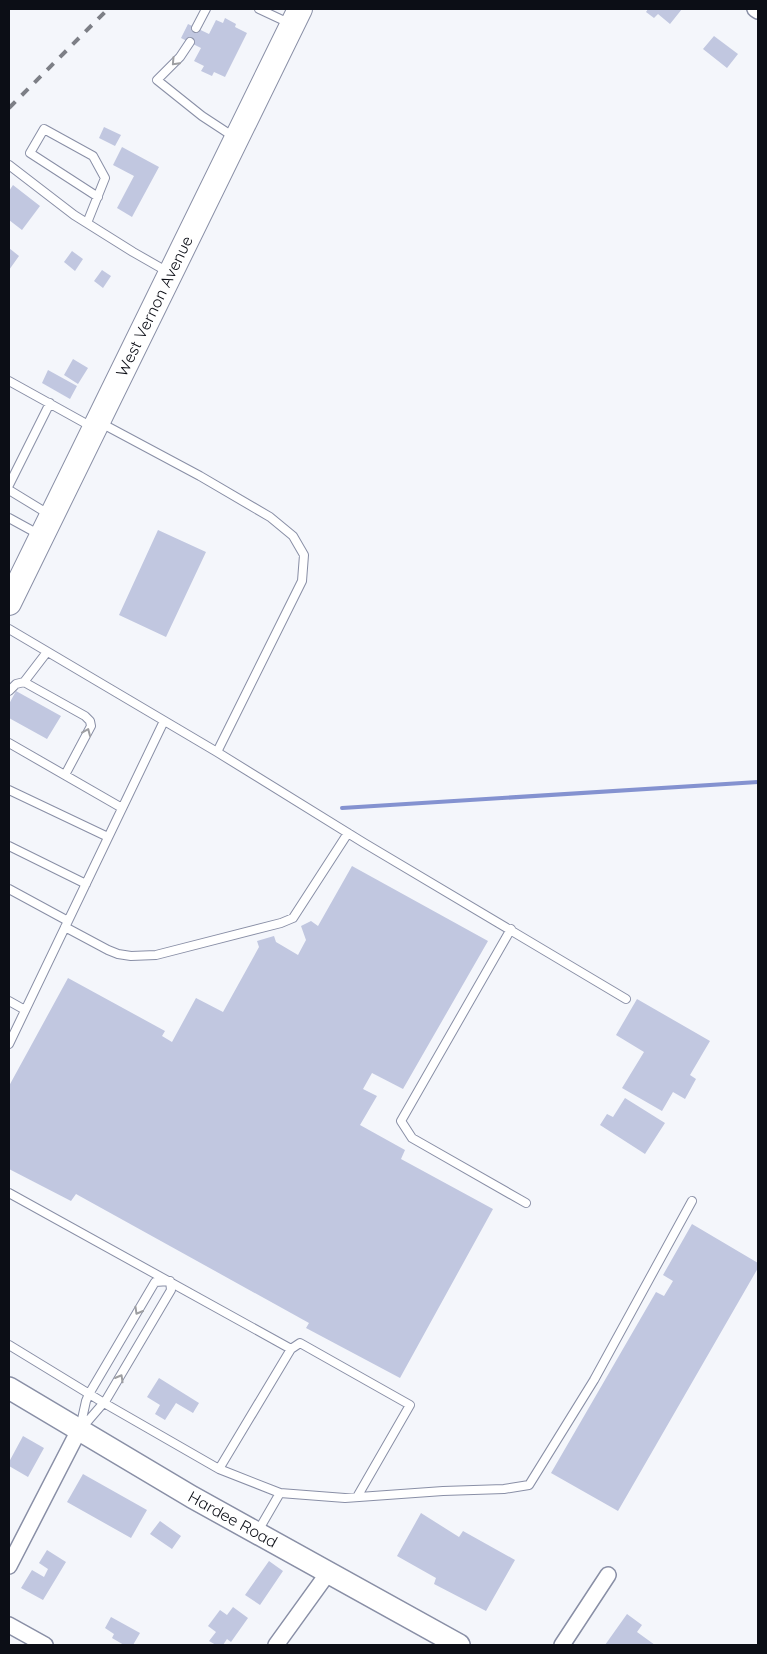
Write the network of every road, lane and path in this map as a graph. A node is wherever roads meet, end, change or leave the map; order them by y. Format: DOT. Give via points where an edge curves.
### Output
graph roads {
  1 [pos="206,9"];
  2 [pos="259,9"];
  3 [pos="755,9"];
  4 [pos="758,11"];
  5 [pos="296,16"];
  6 [pos="196,28"];
  7 [pos="190,42"];
  8 [pos="236,138"];
  9 [pos="9,165"];
  10 [pos="98,197"];
  11 [pos="87,223"];
  12 [pos="170,272"];
  13 [pos="9,381"];
  14 [pos="50,404"];
  15 [pos="96,424"];
  16 [pos="9,485"];
  17 [pos="9,490"];
  18 [pos="9,518"];
  19 [pos="46,526"];
  20 [pos="9,603"];
  21 [pos="9,629"];
  22 [pos="47,652"];
  23 [pos="24,682"];
  24 [pos="9,691"];
  25 [pos="164,721"];
  26 [pos="9,743"];
  27 [pos="217,752"];
  28 [pos="65,775"];
  29 [pos="9,790"];
  30 [pos="122,808"];
  31 [pos="348,833"];
  32 [pos="108,837"];
  33 [pos="9,846"];
  34 [pos="86,884"];
  35 [pos="9,889"];
  36 [pos="67,924"];
  37 [pos="512,929"];
  38 [pos="626,998"];
  39 [pos="9,1001"];
  40 [pos="25,1010"];
  41 [pos="9,1044"];
  42 [pos="9,1193"];
  43 [pos="692,1201"];
  44 [pos="526,1203"];
  45 [pos="170,1281"];
  46 [pos="9,1345"];
  47 [pos="291,1349"];
  48 [pos="9,1388"];
  49 [pos="89,1394"];
  50 [pos="104,1403"];
  51 [pos="80,1430"];
  52 [pos="219,1469"];
  53 [pos="280,1493"];
  54 [pos="357,1497"];
  55 [pos="256,1532"];
  56 [pos="9,1566"];
  57 [pos="328,1573"];
  58 [pos="608,1575"];
  59 [pos="9,1625"];
  60 [pos="45,1645"];
  61 [pos="276,1645"];
  62 [pos="460,1645"];
  63 [pos="562,1645"];
  1 -- 6 [label="lane"];
  2 -- 5 [label="lane"];
  3 -- 4 [label="street"];
  5 -- 8 [label="main road, West Vernon Avenue"];
  7 -- 8 [label="lane, one-way" via="157,80"];
  8 -- 12 [label="main road, West Vernon Avenue"];
  9 -- 11 [label="lane"];
  10 -- 10 [label="lane" via="105,178 93,156 44,129 30,153"];
  10 -- 11 [label="lane"];
  11 -- 12 [label="lane"];
  12 -- 15 [label="main road, West Vernon Avenue"];
  13 -- 14 [label="lane"];
  14 -- 15 [label="lane"];
  14 -- 16 [label="lane"];
  15 -- 19 [label="main road, West Vernon Avenue"];
  15 -- 27 [label="lane" via="200,476 270,517 293,536 304,555 302,582"];
  17 -- 19 [label="lane"];
  18 -- 19 [label="lane"];
  19 -- 20 [label="main road, West Vernon Avenue"];
  21 -- 22 [label="lane"];
  22 -- 23 [label="lane"];
  22 -- 25 [label="lane"];
  23 -- 24 [label="lane"];
  28 -- 23 [label="lane, one-way" via="90,721"];
  25 -- 27 [label="lane"];
  25 -- 30 [label="lane"];
  26 -- 28 [label="lane"];
  27 -- 31 [label="lane"];
  28 -- 30 [label="lane"];
  29 -- 32 [label="lane"];
  30 -- 32 [label="lane"];
  31 -- 36 [label="lane" via="298,912 281,923 156,955 132,956 108,950"];
  31 -- 37 [label="lane"];
  32 -- 34 [label="lane"];
  33 -- 34 [label="lane"];
  34 -- 36 [label="lane"];
  35 -- 36 [label="lane"];
  36 -- 40 [label="lane"];
  37 -- 38 [label="lane"];
  37 -- 44 [label="lane" via="401,1121 412,1138"];
  39 -- 40 [label="lane"];
  40 -- 41 [label="lane"];
  42 -- 45 [label="lane"];
  43 -- 54 [label="lane" via="594,1380 529,1485"];
  45 -- 47 [label="lane"];
  45 -- 49 [label="lane, one-way" via="155,1282"];
  50 -- 45 [label="lane, one-way" via="171,1290"];
  46 -- 49 [label="lane"];
  47 -- 52 [label="lane"];
  47 -- 54 [label="lane" via="300,1343 410,1405"];
  48 -- 51 [label="street, Hardee Road"];
  49 -- 50 [label="lane"];
  49 -- 51 [label="lane"];
  50 -- 51 [label="lane"];
  50 -- 52 [label="lane"];
  51 -- 55 [label="street, Hardee Road"];
  51 -- 56 [label="street"];
  52 -- 53 [label="lane"];
  53 -- 54 [label="lane"];
  53 -- 55 [label="lane"];
  55 -- 57 [label="street, Hardee Road"];
  57 -- 61 [label="street"];
  57 -- 62 [label="street, Hardee Road"];
  58 -- 63 [label="street"];
  59 -- 60 [label="street"];
}
